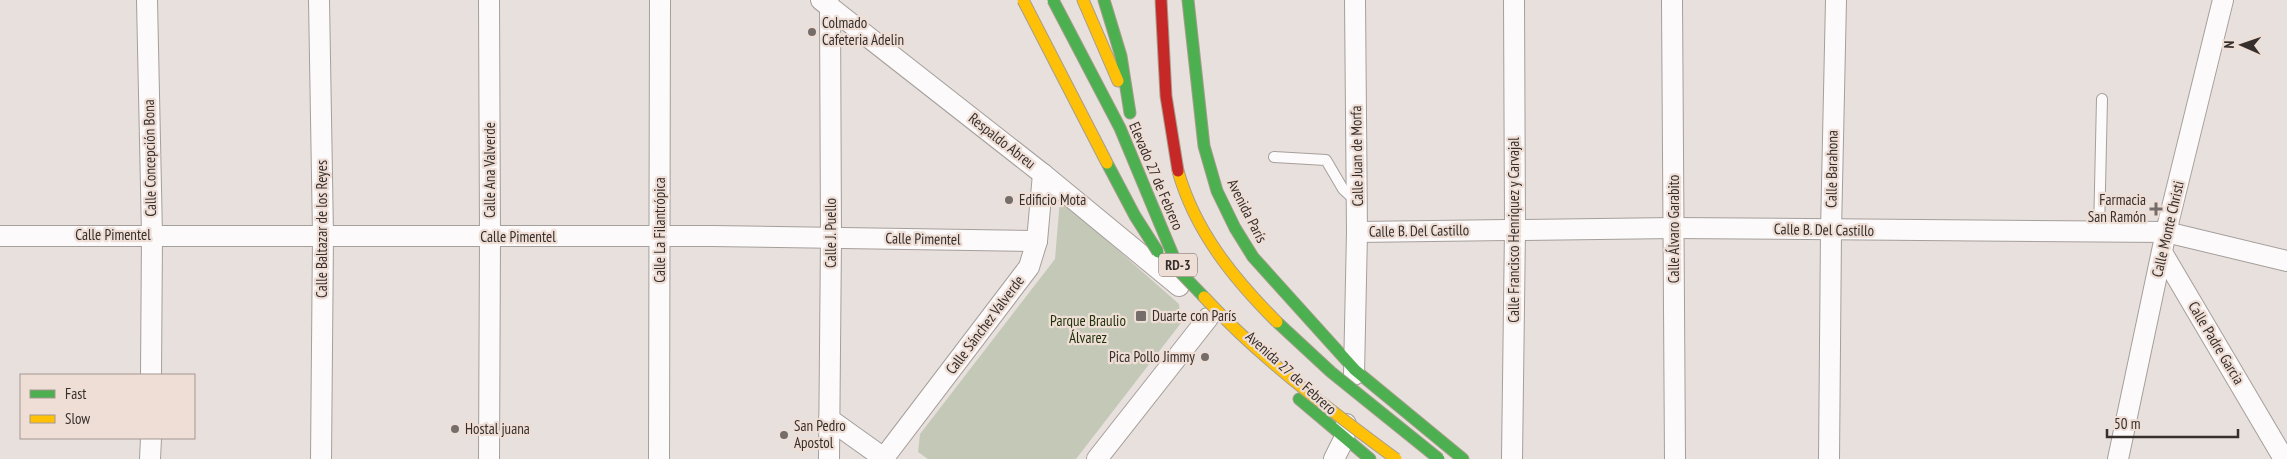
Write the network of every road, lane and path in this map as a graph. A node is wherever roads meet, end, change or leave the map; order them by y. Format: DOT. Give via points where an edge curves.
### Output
graph roads {
  1 [pos="147,0"];
  2 [pos="319,0"];
  3 [pos="489,0"];
  4 [pos="660,0"];
  5 [pos="1023,0"];
  6 [pos="1054,0"];
  7 [pos="1083,0"];
  8 [pos="1104,0"];
  9 [pos="1161,0"];
  10 [pos="1171,0"];
  11 [pos="1188,0"];
  12 [pos="1355,0"];
  13 [pos="1514,0"];
  14 [pos="1672,0"];
  15 [pos="1836,0"];
  16 [pos="2224,0"];
  17 [pos="826,3"];
  18 [pos="2102,99"];
  19 [pos="1130,114"];
  20 [pos="1274,157"];
  21 [pos="1042,174"];
  22 [pos="1357,202"];
  23 [pos="1674,228"];
  24 [pos="1515,229"];
  25 [pos="1831,231"];
  26 [pos="1357,232"];
  27 [pos="2099,232"];
  28 [pos="2166,232"];
  29 [pos="323,234"];
  30 [pos="152,235"];
  31 [pos="0,236"];
  32 [pos="490,237"];
  33 [pos="660,237"];
  34 [pos="831,238"];
  35 [pos="1037,241"];
  36 [pos="2162,254"];
  37 [pos="2287,261"];
  38 [pos="1180,279"];
  39 [pos="1208,318"];
  40 [pos="1355,370"];
  41 [pos="151,374"];
  42 [pos="1379,411"];
  43 [pos="829,419"];
  44 [pos="151,439"];
  45 [pos="1344,439"];
  46 [pos="150,459"];
  47 [pos="321,459"];
  48 [pos="489,459"];
  49 [pos="659,459"];
  50 [pos="829,459"];
  51 [pos="884,459"];
  52 [pos="1097,459"];
  53 [pos="1334,459"];
  54 [pos="1370,459"];
  55 [pos="1396,459"];
  56 [pos="1439,459"];
  57 [pos="1463,459"];
  58 [pos="1512,459"];
  59 [pos="1675,459"];
  60 [pos="1830,459"];
  61 [pos="2118,459"];
  62 [pos="2284,459"];
  1 -- 30 [label="street, Calle Concepción Bona"];
  2 -- 29 [label="street, Calle Baltazar de los Reyes"];
  3 -- 32 [label="street, Calle Ana Valverde"];
  4 -- 33 [label="street, Calle La Filantrópica"];
  5 -- 38 [label="main road, bridge" via="1135,216"];
  6 -- 38 [label="main road, Elevado 27 de Febrero / RD-3, bridge" via="1120,128"];
  7 -- 19 [label="main road, Avenida 27 de Febrero / RD-3"];
  8 -- 19 [label="main road" via="1124,64"];
  9 -- 42 [label="main road, Elevado 27 de Febrero / RD-3, bridge" via="1166,102 1172,148 1196,221 1234,276 1260,305"];
  10 -- 42 [label="main road, bridge" via="1182,138 1190,179 1203,212 1238,269 1330,353"];
  11 -- 40 [label="main road, Avenida París" via="1204,146 1217,191 1253,257"];
  12 -- 22 [label="street, Calle Juan de Morfa"];
  13 -- 24 [label="street, Calle Francisco Henríquez y Carvajal"];
  14 -- 23 [label="street, Calle Álvaro Garabito"];
  15 -- 25 [label="street, Calle Barahona"];
  16 -- 28 [label="street, Calle Monte Christi"];
  17 -- 21 [label="street, Respaldo Abreu"];
  17 -- 34 [label="street, Calle J. Puello"];
  18 -- 27 [label="lane"];
  19 -- 38 [label="main road, Avenida 27 de Febrero / RD-3" via="1133,155 1146,210 1157,241"];
  20 -- 22 [label="lane" via="1326,160 1343,189"];
  21 -- 35 [label="street, Calle Sánchez Valverde"];
  21 -- 38 [label="street, Respaldo Abreu"];
  22 -- 26 [label="street, Calle Juan de Morfa"];
  23 -- 24 [label="street, Calle B. Del Castillo"];
  23 -- 25 [label="street, Calle B. Del Castillo"];
  23 -- 59 [label="street, Calle Álvaro Garabito"];
  24 -- 26 [label="street, Calle B. Del Castillo"];
  24 -- 58 [label="street, Calle Francisco Henríquez y Carvajal"];
  25 -- 27 [label="street, Calle B. Del Castillo"];
  25 -- 60 [label="street, Calle Barahona"];
  26 -- 40 [label="street, Calle Juan de Morfa"];
  27 -- 28 [label="street, Calle B. Del Castillo"];
  28 -- 36 [label="street, Calle Monte Christi"];
  28 -- 37 [label="street, Calle B. Del Castillo"];
  29 -- 30 [label="street, Calle Pimentel"];
  29 -- 32 [label="street, Calle Pimentel"];
  29 -- 47 [label="street, Calle Baltazar de los Reyes"];
  30 -- 31 [label="street, Calle Pimentel"];
  30 -- 41 [label="street, Calle Concepción Bona"];
  32 -- 33 [label="street, Calle Pimentel"];
  32 -- 48 [label="street, Calle Ana Valverde"];
  33 -- 34 [label="street, Calle Pimentel"];
  33 -- 49 [label="street, Calle La Filantrópica"];
  34 -- 35 [label="street, Calle Pimentel"];
  34 -- 43 [label="street, Calle J. Puello"];
  35 -- 51 [label="street, Calle Sánchez Valverde" via="1029,267"];
  36 -- 61 [label="street, Calle Monte Christi"];
  36 -- 62 [label="street, Calle Padre Garcia"];
  38 -- 39 [label="main road, Avenida 27 de Febrero / RD-3"];
  38 -- 55 [label="main road, Elevado 27 de Febrero / RD-3, bridge" via="1307,392"];
  39 -- 45 [label="main road, Avenida 27 de Febrero / RD-3"];
  39 -- 52 [label="street"];
  40 -- 45 [label="street, Calle Juan de Morfa"];
  40 -- 57 [label="main road"];
  42 -- 56 [label="main road, Elevado 27 de Febrero / RD-3, bridge"];
  43 -- 50 [label="street, Calle J. Puello"];
  43 -- 51 [label="street"];
  44 -- 46 [label="street"];
  45 -- 53 [label="street, Calle Juan de Morfa"];
  45 -- 54 [label="main road, Avenida 27 de Febrero / RD-3"];
}
